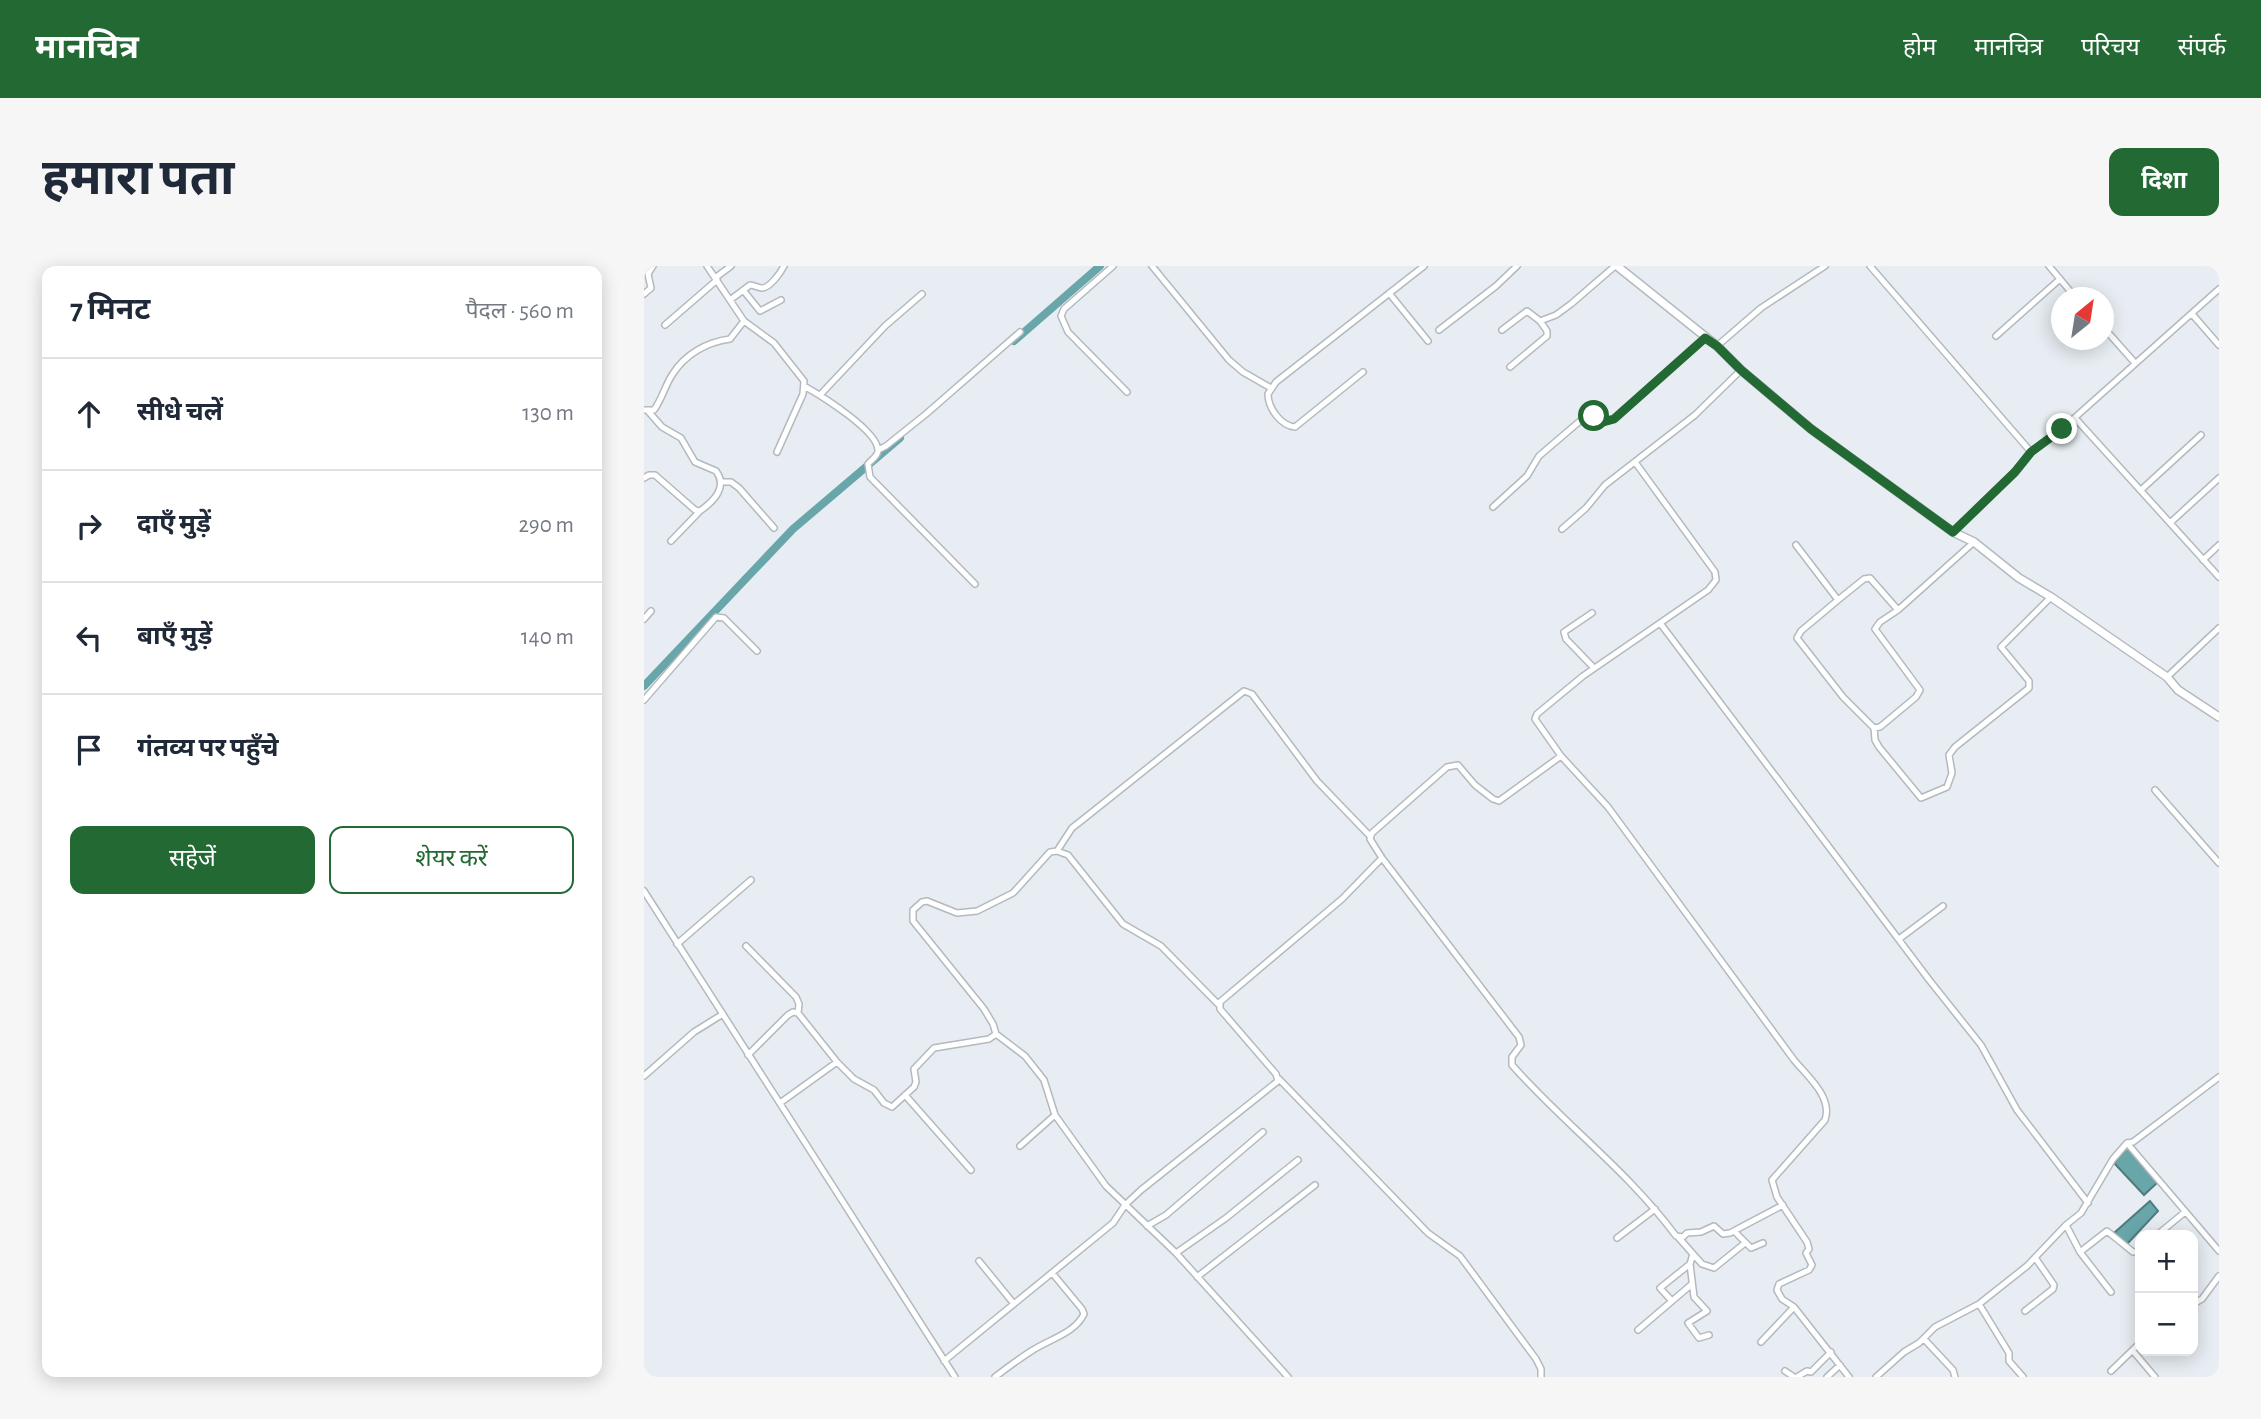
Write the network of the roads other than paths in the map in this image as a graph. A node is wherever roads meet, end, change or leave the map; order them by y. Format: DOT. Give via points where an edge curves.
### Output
graph roads {
  1 [pos="653,266"];
  2 [pos="707,266"];
  3 [pos="731,266"];
  4 [pos="784,266"];
  5 [pos="1113,266"];
  6 [pos="1152,266"];
  7 [pos="1424,266"];
  8 [pos="1517,266"];
  9 [pos="1616,266"];
  10 [pos="1825,266"];
  11 [pos="1870,266"];
  12 [pos="2049,266"];
  13 [pos="716,279"];
  14 [pos="2060,279"];
  15 [pos="2067,287"];
  16 [pos="2219,289"];
  17 [pos="743,290"];
  18 [pos="1389,293"];
  19 [pos="644,294"];
  20 [pos="922,294"];
  21 [pos="730,300"];
  22 [pos="781,300"];
  23 [pos="2192,314"];
  24 [pos="744,321"];
  25 [pos="1540,321"];
  26 [pos="665,325"];
  27 [pos="1439,330"];
  28 [pos="1502,330"];
  29 [pos="1020,332"];
  30 [pos="1996,336"];
  31 [pos="1705,338"];
  32 [pos="2114,339"];
  33 [pos="1428,341"];
  34 [pos="2219,345"];
  35 [pos="1717,346"];
  36 [pos="2135,363"];
  37 [pos="1510,367"];
  38 [pos="1741,370"];
  39 [pos="1363,372"];
  40 [pos="804,386"];
  41 [pos="1271,387"];
  42 [pos="1127,392"];
  43 [pos="820,396"];
  44 [pos="646,410"];
  45 [pos="2075,418"];
  46 [pos="2201,435"];
  47 [pos="878,450"];
  48 [pos="777,452"];
  49 [pos="2031,452"];
  50 [pos="1635,462"];
  51 [pos="644,478"];
  52 [pos="2219,478"];
  53 [pos="721,482"];
  54 [pos="2141,490"];
  55 [pos="1493,507"];
  56 [pos="700,511"];
  57 [pos="2170,523"];
  58 [pos="774,528"];
  59 [pos="1562,529"];
  60 [pos="1953,532"];
  61 [pos="671,541"];
  62 [pos="1974,542"];
  63 [pos="2219,544"];
  64 [pos="1796,545"];
  65 [pos="2203,560"];
  66 [pos="2219,576"];
  67 [pos="975,584"];
  68 [pos="2051,597"];
  69 [pos="1838,600"];
  70 [pos="1898,610"];
  71 [pos="651,611"];
  72 [pos="1592,613"];
  73 [pos="644,619"];
  74 [pos="1660,622"];
  75 [pos="2219,628"];
  76 [pos="757,651"];
  77 [pos="1594,668"];
  78 [pos="2167,677"];
  79 [pos="644,700"];
  80 [pos="2219,717"];
  81 [pos="1874,728"];
  82 [pos="1561,757"];
  83 [pos="2155,790"];
  84 [pos="1370,836"];
  85 [pos="1057,851"];
  86 [pos="1382,858"];
  87 [pos="2219,863"];
  88 [pos="751,880"];
  89 [pos="644,891"];
  90 [pos="1943,906"];
  91 [pos="1899,939"];
  92 [pos="677,944"];
  93 [pos="746,946"];
  94 [pos="1219,1005"];
  95 [pos="798,1013"];
  96 [pos="723,1014"];
  97 [pos="996,1034"];
  98 [pos="748,1055"];
  99 [pos="837,1062"];
  100 [pos="644,1076"];
  101 [pos="2219,1077"];
  102 [pos="1279,1079"];
  103 [pos="905,1095"];
  104 [pos="780,1103"];
  105 [pos="1055,1115"];
  106 [pos="1263,1132"];
  107 [pos="2127,1143"];
  108 [pos="1020,1146"];
  109 [pos="1298,1160"];
  110 [pos="971,1170"];
  111 [pos="1315,1185"];
  112 [pos="2088,1203"];
  113 [pos="1125,1205"];
  114 [pos="1783,1205"];
  115 [pos="1655,1209"];
  116 [pos="2185,1212"];
  117 [pos="2066,1224"];
  118 [pos="1147,1226"];
  119 [pos="2163,1230"];
  120 [pos="1734,1231"];
  121 [pos="1678,1237"];
  122 [pos="1616,1238"];
  123 [pos="1745,1243"];
  124 [pos="1763,1243"];
  125 [pos="2219,1251"];
  126 [pos="1177,1252"];
  127 [pos="2080,1252"];
  128 [pos="2135,1252"];
  129 [pos="1693,1254"];
  130 [pos="2036,1259"];
  131 [pos="979,1261"];
  132 [pos="1690,1264"];
  133 [pos="1053,1274"];
  134 [pos="2219,1276"];
  135 [pos="1197,1277"];
  136 [pos="1692,1284"];
  137 [pos="2111,1292"];
  138 [pos="1671,1300"];
  139 [pos="2198,1301"];
  140 [pos="1014,1304"];
  141 [pos="1979,1304"];
  142 [pos="1794,1307"];
  143 [pos="2025,1311"];
  144 [pos="1638,1330"];
  145 [pos="1709,1335"];
  146 [pos="1924,1339"];
  147 [pos="1761,1342"];
  148 [pos="2135,1349"];
  149 [pos="2133,1351"];
  150 [pos="1831,1352"];
  151 [pos="944,1362"];
  152 [pos="1840,1366"];
  153 [pos="1785,1371"];
  154 [pos="2111,1371"];
  155 [pos="955,1377"];
  156 [pos="995,1377"];
  157 [pos="1288,1377"];
  158 [pos="1541,1377"];
  159 [pos="1797,1377"];
  160 [pos="1827,1377"];
  161 [pos="1849,1377"];
  162 [pos="1876,1377"];
  163 [pos="1955,1377"];
  164 [pos="2023,1377"];
  165 [pos="2155,1377"];
  1 -- 19 [label="street" via="648,274 651,288"];
  2 -- 13 [label="street"];
  3 -- 13 [label="street"];
  4 -- 17 [label="street" via="767,287 752,284"];
  5 -- 42 [label="street" via="1061,316 1068,332"];
  6 -- 41 [label="street" via="1229,360"];
  7 -- 18 [label="street"];
  8 -- 27 [label="street"];
  9 -- 25 [label="street" via="1556,315"];
  9 -- 31 [label="street"];
  10 -- 35 [label="street" via="1761,308"];
  11 -- 49 [label="street"];
  12 -- 14 [label="street"];
  13 -- 21 [label="street"];
  13 -- 26 [label="street"];
  14 -- 15 [label="street"];
  14 -- 30 [label="street"];
  16 -- 23 [label="street"];
  17 -- 21 [label="street"];
  17 -- 22 [label="street" via="760,312"];
  18 -- 33 [label="street"];
  18 -- 41 [label="street"];
  20 -- 43 [label="street" via="885,326"];
  21 -- 24 [label="street"];
  23 -- 34 [label="street"];
  23 -- 36 [label="street"];
  24 -- 40 [label="street" via="774,343"];
  24 -- 44 [label="street" via="730,339 702,346 690,356 672,374 654,410"];
  25 -- 28 [label="street" via="1527,312"];
  25 -- 37 [label="street" via="1546,335"];
  29 -- 47 [label="street"];
  31 -- 35 [label="street"];
  31 -- 55 [label="street" via="1614,419 1603,422 1587,415 1539,456 1527,476"];
  32 -- 36 [label="street"];
  35 -- 38 [label="street"];
  36 -- 45 [label="street"];
  38 -- 50 [label="street" via="1695,415"];
  38 -- 60 [label="street" via="1811,429"];
  39 -- 41 [label="street" via="1295,427 1286,425 1269,405"];
  40 -- 43 [label="street"];
  40 -- 48 [label="street"];
  43 -- 47 [label="street" via="862,426"];
  44 -- 53 [label="street" via="681,438 695,462 716,471"];
  45 -- 49 [label="street"];
  45 -- 54 [label="street"];
  46 -- 54 [label="street"];
  47 -- 67 [label="street" via="868,467 873,481"];
  49 -- 60 [label="street"];
  50 -- 59 [label="street"];
  50 -- 74 [label="street" via="1715,572 1713,586"];
  51 -- 56 [label="street" via="655,475"];
  52 -- 57 [label="street"];
  53 -- 56 [label="street" via="719,493"];
  53 -- 58 [label="street" via="739,488"];
  54 -- 57 [label="street"];
  56 -- 61 [label="street"];
  57 -- 65 [label="street"];
  60 -- 62 [label="street"];
  62 -- 68 [label="street"];
  62 -- 70 [label="street"];
  63 -- 65 [label="street"];
  64 -- 69 [label="street"];
  65 -- 66 [label="street"];
  68 -- 78 [label="street"];
  68 -- 81 [label="street" via="2001,647 2029,681 2029,688 1951,751 1947,787 1921,797 1878,747"];
  69 -- 70 [label="street" via="1870,578"];
  69 -- 81 [label="street" via="1797,638"];
  70 -- 81 [label="street" via="1875,629 1919,694"];
  71 -- 73 [label="street"];
  72 -- 77 [label="street" via="1564,632"];
  74 -- 77 [label="street"];
  74 -- 91 [label="street"];
  75 -- 78 [label="street"];
  76 -- 79 [label="street" via="724,618 716,617"];
  77 -- 82 [label="street" via="1535,716"];
  78 -- 80 [label="street" via="2178,690"];
  82 -- 84 [label="street" via="1499,801 1475,785 1458,765 1447,767"];
  82 -- 114 [label="street" via="1608,807 1825,1098 1825,1120 1772,1180"];
  83 -- 87 [label="street"];
  84 -- 85 [label="street" via="1311,774 1252,694 1244,691 1072,828"];
  84 -- 86 [label="street"];
  85 -- 94 [label="street" via="1068,855 1123,924 1161,946"];
  85 -- 97 [label="street" via="1045,855 1013,893 977,911 957,913 927,901 913,910 913,922 984,1009"];
  86 -- 94 [label="street" via="1342,899"];
  86 -- 115 [label="street" via="1519,1037 1521,1045 1511,1057 1512,1065"];
  88 -- 92 [label="street"];
  89 -- 92 [label="street"];
  90 -- 91 [label="street"];
  91 -- 112 [label="street" via="1981,1045 2017,1110"];
  92 -- 96 [label="street"];
  93 -- 95 [label="street" via="796,996"];
  94 -- 102 [label="street"];
  95 -- 98 [label="street" via="788,1015"];
  95 -- 99 [label="street"];
  96 -- 98 [label="street"];
  96 -- 100 [label="street" via="694,1032"];
  97 -- 103 [label="street" via="934,1048 914,1069 915,1085"];
  97 -- 105 [label="street" via="1025,1056 1044,1080"];
  98 -- 104 [label="street"];
  99 -- 103 [label="street" via="888,1106"];
  99 -- 104 [label="street"];
  101 -- 107 [label="street"];
  102 -- 113 [label="street"];
  102 -- 158 [label="street" via="1422,1227 1460,1256 1536,1359"];
  103 -- 110 [label="street"];
  104 -- 151 [label="street"];
  105 -- 108 [label="street"];
  105 -- 113 [label="street" via="1098,1177"];
  106 -- 118 [label="street"];
  107 -- 112 [label="street"];
  107 -- 116 [label="street"];
  109 -- 126 [label="street"];
  111 -- 135 [label="street"];
  112 -- 117 [label="street"];
  113 -- 118 [label="street"];
  113 -- 133 [label="street" via="1113,1223"];
  114 -- 120 [label="street"];
  114 -- 142 [label="street" via="1807,1242 1806,1254 1812,1265 1777,1287 1778,1294"];
  115 -- 121 [label="street"];
  115 -- 122 [label="street"];
  116 -- 119 [label="street"];
  116 -- 125 [label="street"];
  117 -- 127 [label="street"];
  117 -- 130 [label="street"];
  118 -- 126 [label="street"];
  120 -- 121 [label="street" via="1723,1234 1714,1226"];
  120 -- 123 [label="street"];
  121 -- 129 [label="street"];
  123 -- 124 [label="street" via="1751,1248"];
  123 -- 129 [label="street" via="1714,1268"];
  126 -- 135 [label="street"];
  127 -- 128 [label="street" via="2107,1231"];
  127 -- 137 [label="street"];
  129 -- 132 [label="street"];
  130 -- 141 [label="street"];
  130 -- 143 [label="street" via="2054,1285"];
  131 -- 140 [label="street"];
  132 -- 136 [label="street"];
  132 -- 138 [label="street" via="1660,1288"];
  133 -- 140 [label="street"];
  133 -- 156 [label="street" via="1082,1309 1081,1320"];
  134 -- 139 [label="street"];
  135 -- 157 [label="street"];
  136 -- 138 [label="street"];
  136 -- 145 [label="street" via="1694,1297 1707,1311 1688,1324 1699,1338"];
  138 -- 144 [label="street"];
  140 -- 151 [label="street"];
  141 -- 146 [label="street" via="1935,1327"];
  141 -- 164 [label="street" via="2009,1353 2009,1361"];
  142 -- 147 [label="street"];
  142 -- 150 [label="street"];
  146 -- 162 [label="street"];
  146 -- 163 [label="street"];
  148 -- 149 [label="street"];
  149 -- 154 [label="street"];
  149 -- 165 [label="street"];
  150 -- 152 [label="street"];
  150 -- 159 [label="street" via="1811,1372"];
  151 -- 155 [label="street"];
  152 -- 160 [label="street"];
  152 -- 161 [label="street"];
  153 -- 159 [label="street"];
}
